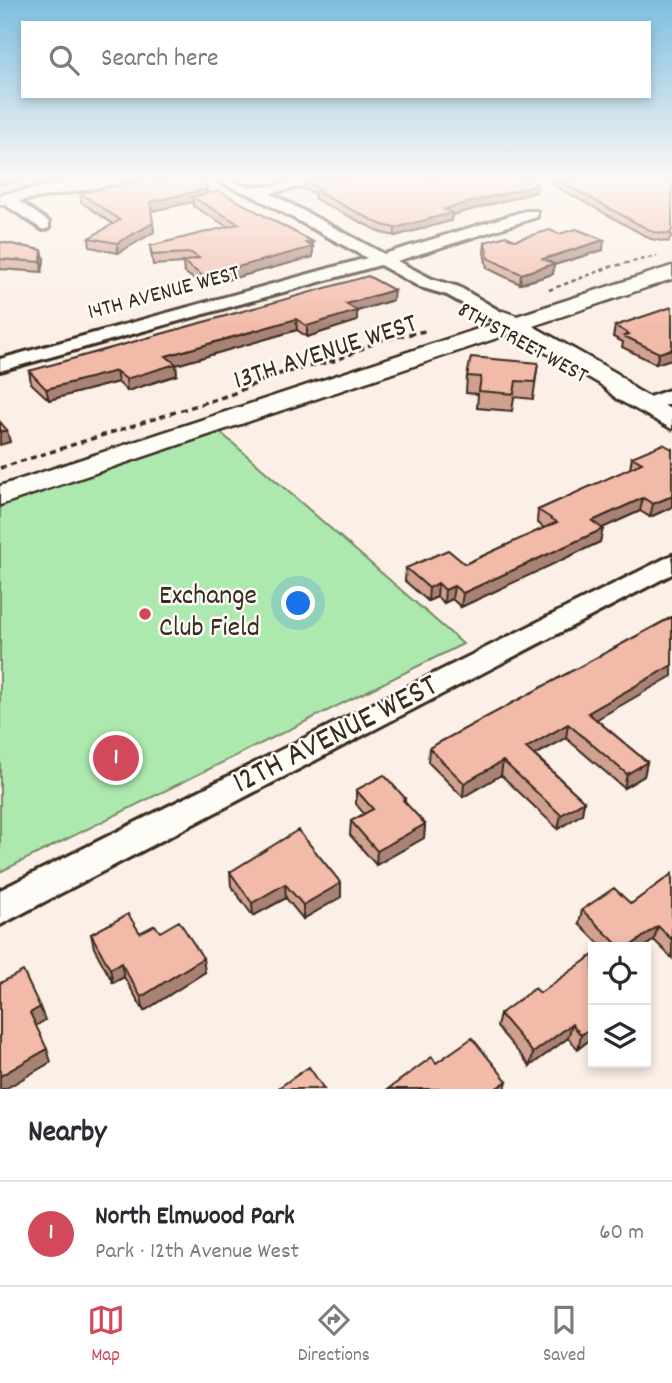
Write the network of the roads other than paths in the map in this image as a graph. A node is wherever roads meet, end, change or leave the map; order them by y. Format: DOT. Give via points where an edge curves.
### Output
graph roads {
  1 [pos="326,230"];
  2 [pos="479,230"];
  3 [pos="381,260"];
  4 [pos="668,263"];
  5 [pos="498,324"];
  6 [pos="0,365"];
  7 [pos="672,395"];
  8 [pos="636,400"];
  9 [pos="672,421"];
  10 [pos="0,480"];
  11 [pos="0,496"];
  12 [pos="672,563"];
  13 [pos="0,908"];
  1 -- 3 [label="street, 8TH STREET WEST"];
  2 -- 3 [label="street, 14TH AVENUE WEST"];
  3 -- 5 [label="street, 8TH STREET WEST" via="426,283 434,296"];
  3 -- 6 [label="street, 14TH AVENUE WEST"];
  4 -- 5 [label="street, 13TH AVENUE WEST"];
  5 -- 8 [label="street, 8TH STREET WEST" via="596,385"];
  5 -- 10 [label="street, 13TH AVENUE WEST"];
  5 -- 11 [label="street, 13TH AVENUE WEST"];
  7 -- 8 [label="street"];
  8 -- 9 [label="street, 8TH STREET WEST"];
  12 -- 13 [label="street, 12TH AVENUE WEST"];
}
